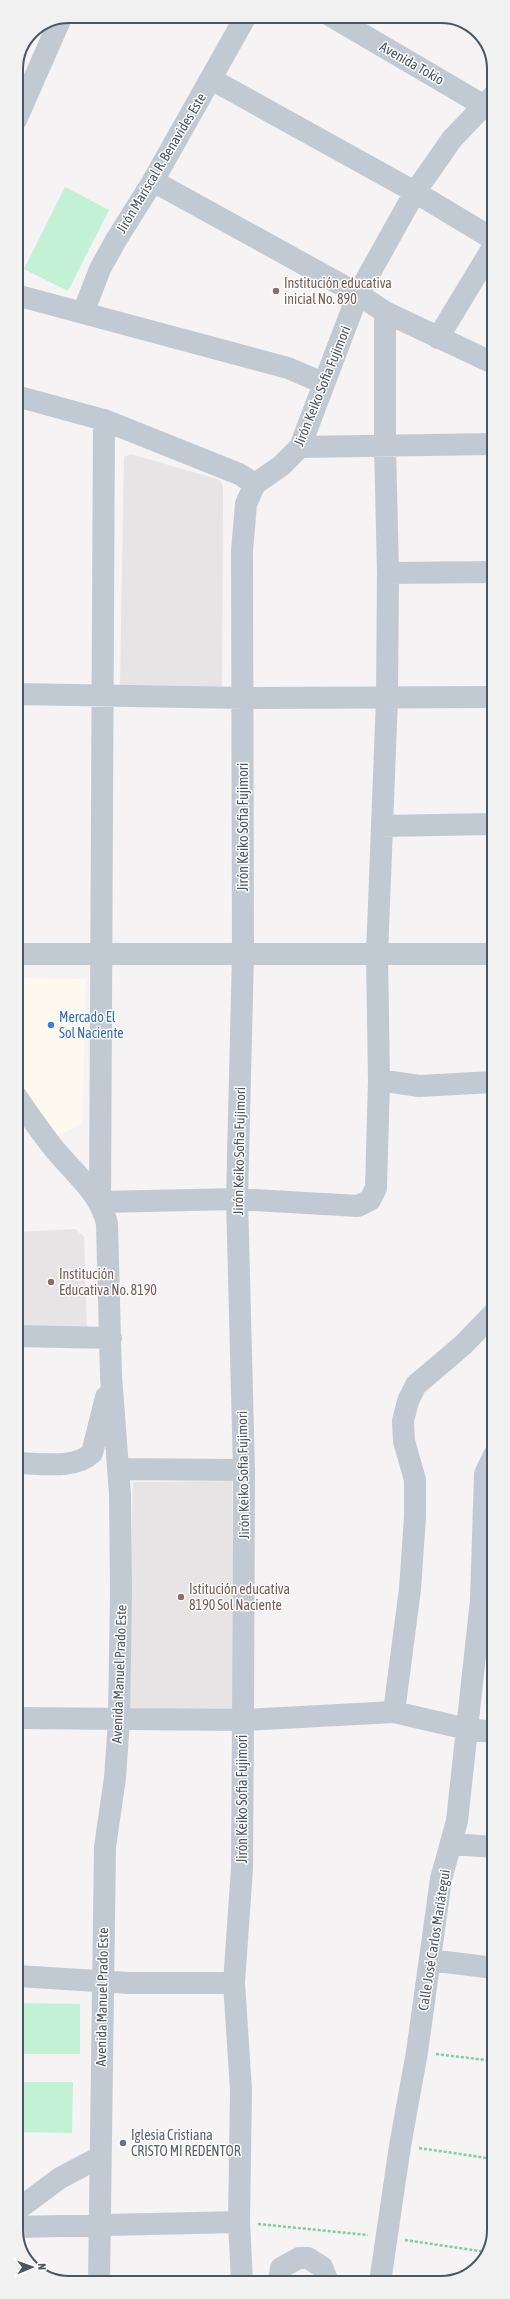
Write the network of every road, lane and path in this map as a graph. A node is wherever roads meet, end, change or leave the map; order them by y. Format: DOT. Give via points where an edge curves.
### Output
graph roads {
  1 [pos="242,23"];
  2 [pos="344,23"];
  3 [pos="55,26"];
  4 [pos="211,79"];
  5 [pos="487,102"];
  6 [pos="23,103"];
  7 [pos="487,107"];
  8 [pos="153,181"];
  9 [pos="415,192"];
  10 [pos="487,235"];
  11 [pos="487,257"];
  12 [pos="358,294"];
  13 [pos="23,297"];
  14 [pos="386,312"];
  15 [pos="83,313"];
  16 [pos="438,338"];
  17 [pos="487,359"];
  18 [pos="323,384"];
  19 [pos="23,398"];
  20 [pos="104,420"];
  21 [pos="487,444"];
  22 [pos="385,445"];
  23 [pos="300,447"];
  24 [pos="255,484"];
  25 [pos="487,572"];
  26 [pos="388,573"];
  27 [pos="23,694"];
  28 [pos="104,695"];
  29 [pos="487,697"];
  30 [pos="243,698"];
  31 [pos="387,698"];
  32 [pos="487,824"];
  33 [pos="382,826"];
  34 [pos="23,954"];
  35 [pos="100,954"];
  36 [pos="243,954"];
  37 [pos="487,954"];
  38 [pos="377,955"];
  39 [pos="379,1080"];
  40 [pos="487,1082"];
  41 [pos="23,1106"];
  42 [pos="237,1199"];
  43 [pos="100,1202"];
  44 [pos="487,1320"];
  45 [pos="23,1336"];
  46 [pos="111,1338"];
  47 [pos="111,1376"];
  48 [pos="23,1463"];
  49 [pos="118,1469"];
  50 [pos="244,1470"];
  51 [pos="487,1470"];
  52 [pos="394,1712"];
  53 [pos="23,1718"];
  54 [pos="119,1720"];
  55 [pos="243,1720"];
  56 [pos="467,1729"];
  57 [pos="487,1731"];
  58 [pos="452,1844"];
  59 [pos="487,1846"];
  60 [pos="430,1960"];
  61 [pos="487,1967"];
  62 [pos="23,1976"];
  63 [pos="102,1982"];
  64 [pos="234,1983"];
  65 [pos="417,2052"];
  66 [pos="487,2060"];
  67 [pos="400,2146"];
  68 [pos="100,2157"];
  69 [pos="487,2158"];
  70 [pos="23,2206"];
  71 [pos="239,2222"];
  72 [pos="23,2227"];
  73 [pos="100,2227"];
  74 [pos="386,2237"];
  75 [pos="481,2251"];
  76 [pos="99,2276"];
  77 [pos="242,2276"];
  78 [pos="280,2276"];
  79 [pos="326,2276"];
  80 [pos="381,2276"];
  1 -- 4 [label="street, Jirón Mariscal R. Benavides Este"];
  2 -- 5 [label="street, Avenida Tokio"];
  3 -- 6 [label="street"];
  4 -- 8 [label="street, Jirón Mariscal R. Benavides Este"];
  4 -- 9 [label="street"];
  7 -- 9 [label="street, Jirón Keiko Sofia Fujimori" via="452,138"];
  8 -- 12 [label="street"];
  8 -- 15 [label="street, Jirón Mariscal R. Benavides Este" via="100,269"];
  9 -- 10 [label="street"];
  9 -- 12 [label="street, Jirón Keiko Sofia Fujimori"];
  11 -- 16 [label="street"];
  12 -- 14 [label="street"];
  12 -- 18 [label="street, Jirón Keiko Sofia Fujimori"];
  13 -- 15 [label="street"];
  14 -- 16 [label="street"];
  14 -- 22 [label="street"];
  15 -- 18 [label="street" via="288,368"];
  16 -- 17 [label="street"];
  18 -- 23 [label="street, Jirón Keiko Sofia Fujimori"];
  19 -- 20 [label="street"];
  20 -- 24 [label="street" via="239,474"];
  20 -- 28 [label="street"];
  21 -- 22 [label="street"];
  22 -- 23 [label="street"];
  22 -- 26 [label="street"];
  23 -- 24 [label="street, Jirón Keiko Sofia Fujimori" via="281,466"];
  24 -- 30 [label="street, Jirón Keiko Sofia Fujimori" via="246,504 242,551"];
  25 -- 26 [label="street"];
  26 -- 31 [label="street"];
  27 -- 28 [label="street"];
  28 -- 30 [label="street"];
  28 -- 35 [label="street"];
  29 -- 31 [label="street"];
  30 -- 31 [label="street"];
  30 -- 36 [label="street, Jirón Keiko Sofia Fujimori"];
  31 -- 33 [label="street"];
  32 -- 33 [label="street"];
  33 -- 38 [label="street"];
  34 -- 35 [label="street"];
  35 -- 36 [label="street"];
  35 -- 43 [label="street"];
  36 -- 38 [label="street"];
  36 -- 42 [label="street, Jirón Keiko Sofia Fujimori"];
  37 -- 38 [label="street"];
  38 -- 39 [label="street"];
  39 -- 40 [label="street" via="419,1086"];
  39 -- 42 [label="street" via="376,1188 370,1200 358,1206"];
  41 -- 43 [label="street, Avenida Manuel Prado Este" via="39,1130"];
  42 -- 43 [label="street"];
  42 -- 50 [label="street, Jirón Keiko Sofia Fujimori"];
  43 -- 46 [label="street, Avenida Manuel Prado Este" via="108,1224"];
  44 -- 52 [label="street" via="463,1345 416,1385 408,1401 403,1421 404,1441 415,1480 415,1517 410,1589"];
  45 -- 46 [label="street"];
  46 -- 47 [label="street, Avenida Manuel Prado Este"];
  47 -- 48 [label="street" via="92,1453 86,1459 75,1462"];
  47 -- 49 [label="street, Avenida Manuel Prado Este"];
  49 -- 50 [label="street"];
  49 -- 54 [label="street, Avenida Manuel Prado Este" via="121,1509"];
  50 -- 55 [label="street, Jirón Keiko Sofia Fujimori"];
  51 -- 56 [label="street, Calle José Carlos Mariátegui" via="481,1600"];
  52 -- 55 [label="street"];
  52 -- 56 [label="street"];
  53 -- 54 [label="street"];
  54 -- 55 [label="street"];
  54 -- 63 [label="street, Avenida Manuel Prado Este" via="115,1778 105,1847"];
  55 -- 64 [label="street, Jirón Keiko Sofia Fujimori" via="242,1868"];
  56 -- 57 [label="street"];
  56 -- 58 [label="street, Calle José Carlos Mariátegui"];
  58 -- 59 [label="street"];
  58 -- 60 [label="street, Calle José Carlos Mariátegui" via="440,1879"];
  60 -- 61 [label="street"];
  60 -- 65 [label="street, Calle José Carlos Mariátegui"];
  62 -- 63 [label="street"];
  63 -- 64 [label="street"];
  63 -- 68 [label="street, Avenida Manuel Prado Este"];
  64 -- 71 [label="street, Jirón Keiko Sofia Fujimori" via="242,2090"];
  65 -- 66 [label="path"];
  65 -- 67 [label="street, Calle José Carlos Mariátegui"];
  67 -- 69 [label="path"];
  67 -- 74 [label="street, Calle José Carlos Mariátegui"];
  68 -- 70 [label="street" via="60,2178"];
  68 -- 73 [label="street, Avenida Manuel Prado Este"];
  71 -- 73 [label="street"];
  71 -- 74 [label="path"];
  71 -- 77 [label="street, Jirón Keiko Sofia Fujimori"];
  72 -- 73 [label="street"];
  73 -- 76 [label="street, Avenida Manuel Prado Este"];
  74 -- 75 [label="path"];
  74 -- 80 [label="street, Calle José Carlos Mariátegui"];
  78 -- 79 [label="street" via="281,2268 292,2261 308,2258 322,2267"];
}
